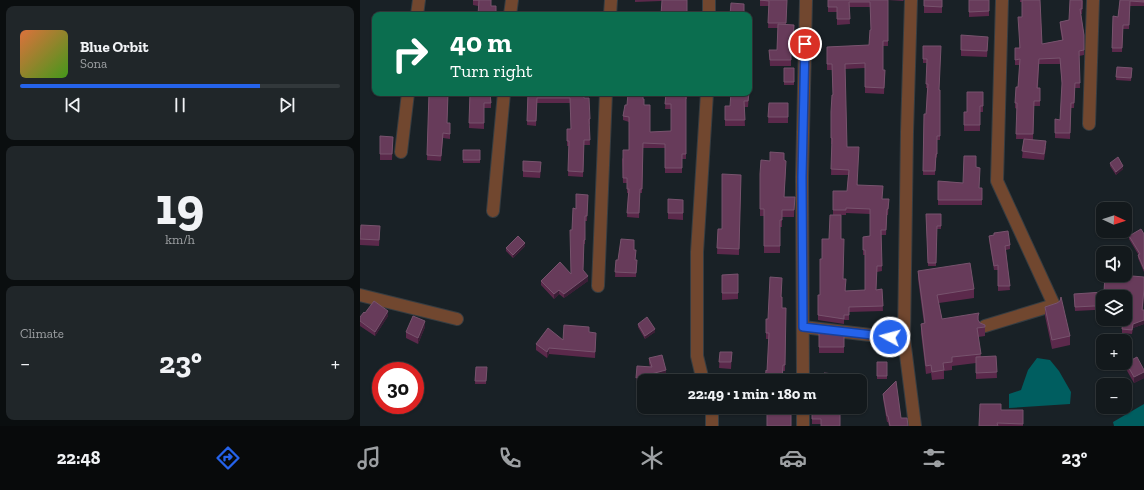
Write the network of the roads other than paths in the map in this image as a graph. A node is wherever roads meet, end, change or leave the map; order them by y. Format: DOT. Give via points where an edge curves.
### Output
graph roads {
  1 [pos="419,0"];
  2 [pos="512,0"];
  3 [pos="611,0"];
  4 [pos="709,0"];
  5 [pos="806,0"];
  6 [pos="911,0"];
  7 [pos="1002,0"];
  8 [pos="1093,0"];
  9 [pos="417,12"];
  10 [pos="510,12"];
  11 [pos="610,12"];
  12 [pos="709,12"];
  13 [pos="408,96"];
  14 [pos="504,96"];
  15 [pos="606,96"];
  16 [pos="707,96"];
  17 [pos="1089,124"];
  18 [pos="400,152"];
  19 [pos="493,211"];
  20 [pos="598,286"];
  21 [pos="360,295"];
  22 [pos="457,320"];
  23 [pos="986,326"];
  24 [pos="803,327"];
  25 [pos="904,339"];
  26 [pos="701,374"];
  27 [pos="803,374"];
  28 [pos="712,414"];
  29 [pos="803,414"];
  30 [pos="712,426"];
  31 [pos="803,426"];
  32 [pos="915,426"];
  1 -- 9 [label="street"];
  2 -- 10 [label="street"];
  3 -- 11 [label="street"];
  4 -- 12 [label="street"];
  5 -- 24 [label="street" via="802,177"];
  6 -- 25 [label="street"];
  7 -- 23 [label="street" via="996,181 1054,305"];
  8 -- 17 [label="street"];
  13 -- 18 [label="street"];
  14 -- 19 [label="street"];
  15 -- 20 [label="street"];
  16 -- 26 [label="street" via="697,252 697,356"];
  21 -- 22 [label="street"];
  24 -- 25 [label="street"];
  24 -- 27 [label="street"];
  25 -- 32 [label="street"];
  28 -- 30 [label="street"];
  29 -- 31 [label="street"];
}
